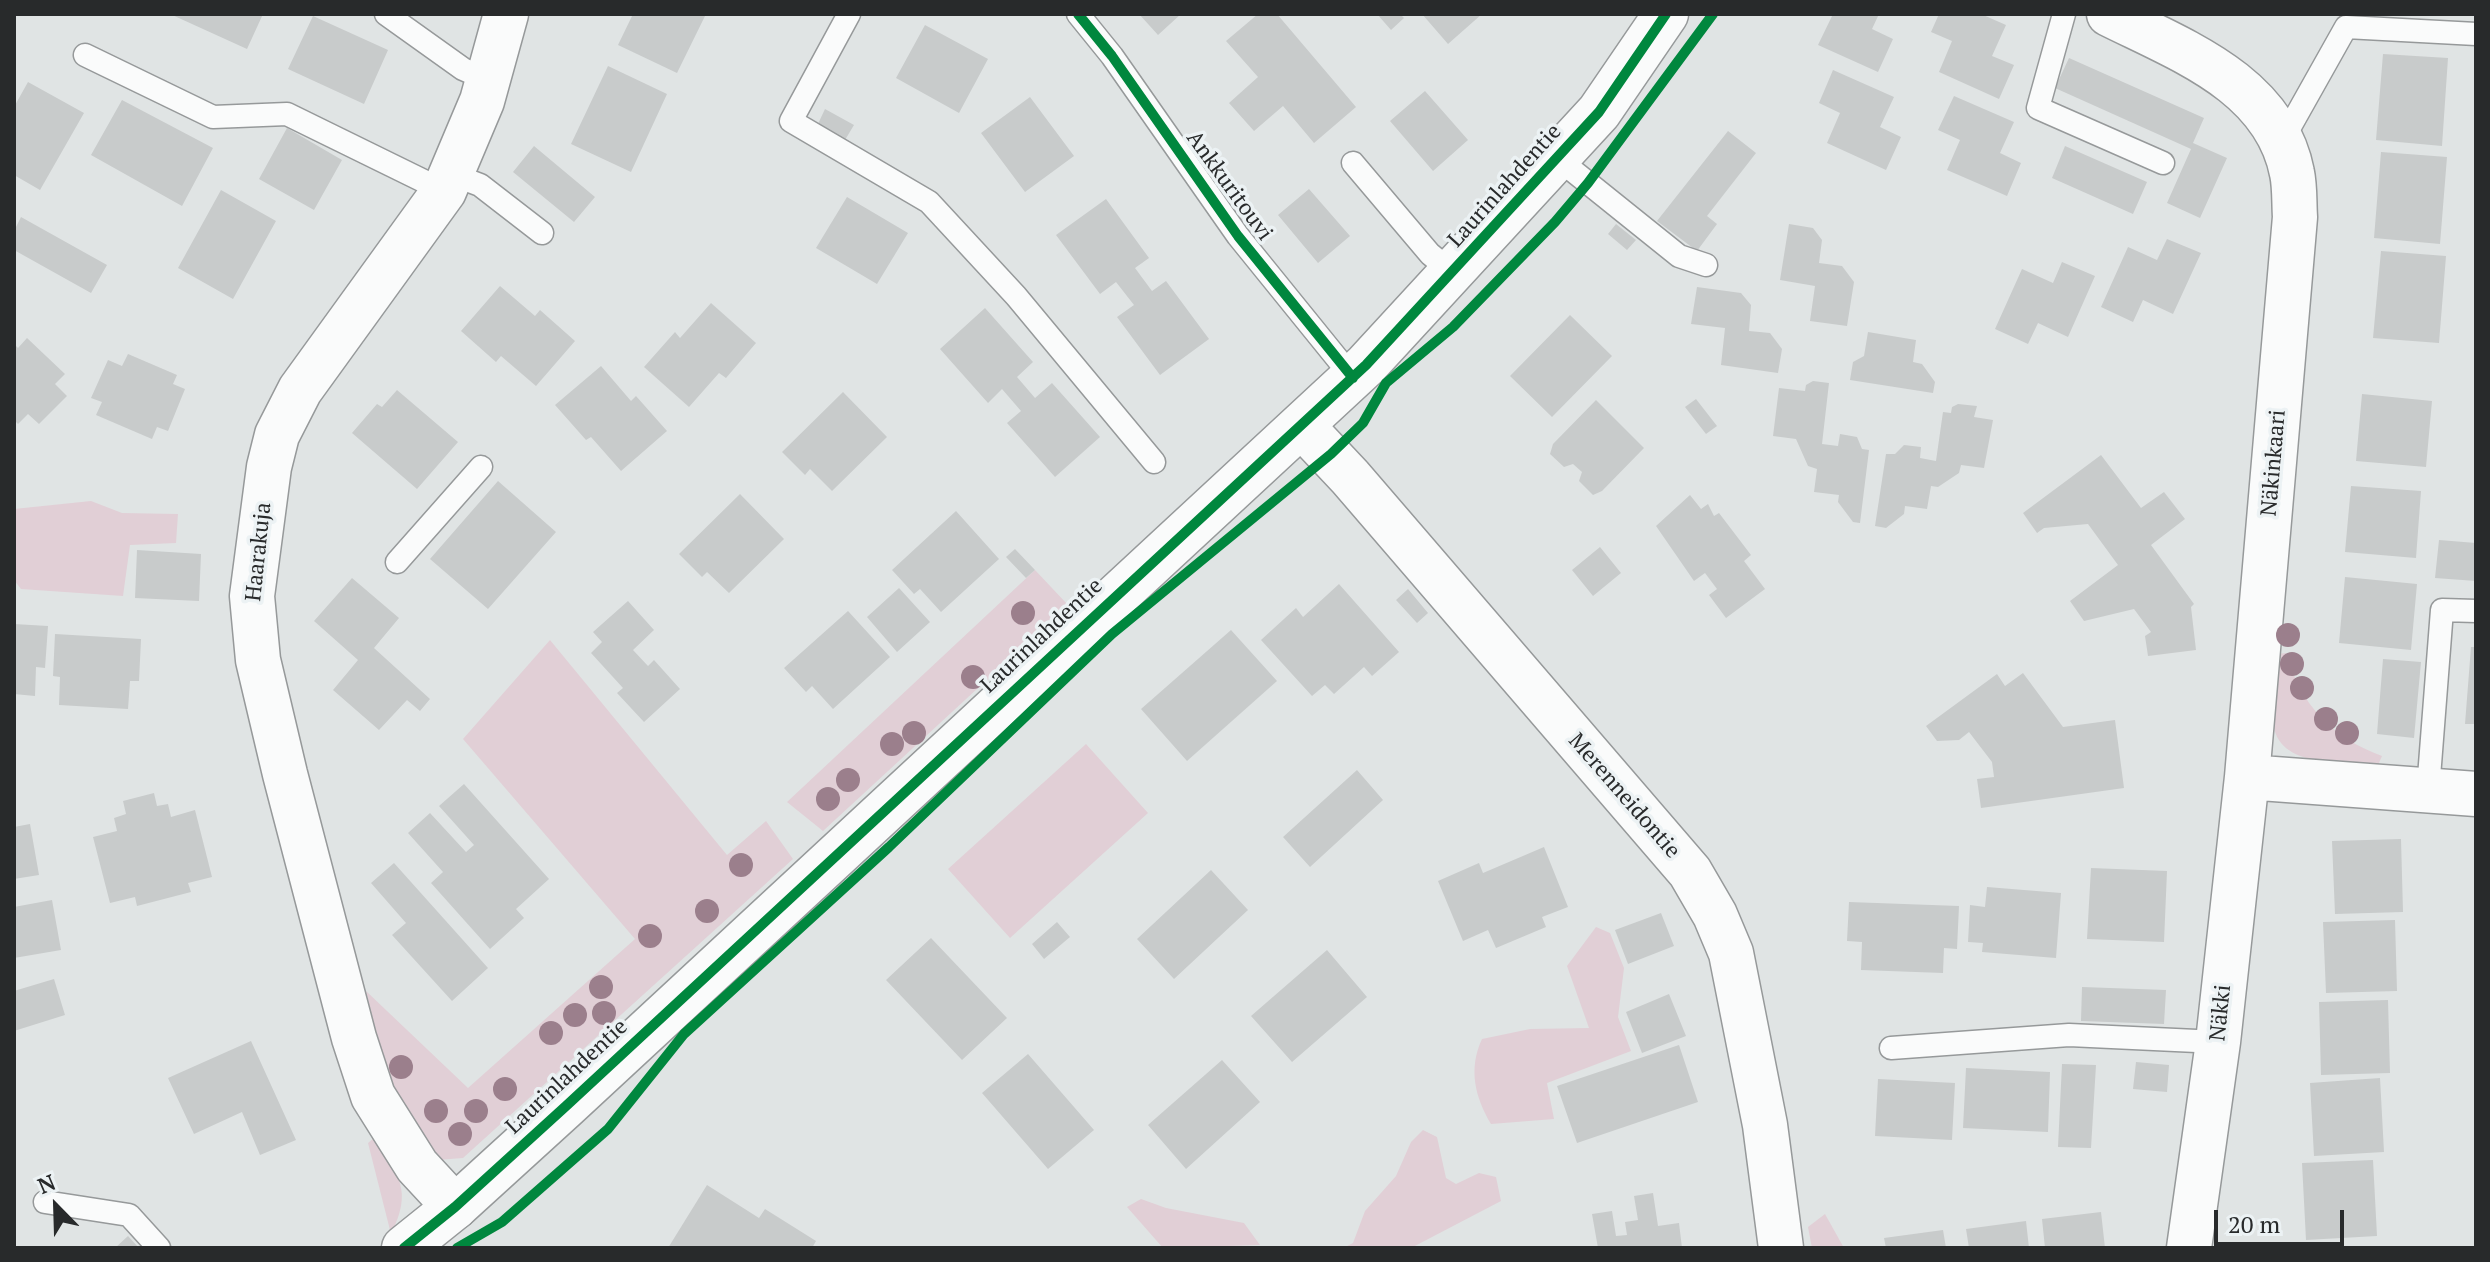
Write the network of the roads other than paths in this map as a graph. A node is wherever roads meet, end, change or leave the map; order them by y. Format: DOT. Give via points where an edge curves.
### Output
graph roads {
  1 [pos="386,14"];
  2 [pos="506,14"];
  3 [pos="849,14"];
  4 [pos="1078,14"];
  5 [pos="1666,14"];
  6 [pos="2064,14"];
  7 [pos="2109,14"];
  8 [pos="2476,34"];
  9 [pos="85,55"];
  10 [pos="488,80"];
  11 [pos="2282,141"];
  12 [pos="1557,158"];
  13 [pos="1353,163"];
  14 [pos="2163,163"];
  15 [pos="447,183"];
  16 [pos="542,233"];
  17 [pos="1706,265"];
  18 [pos="1453,273"];
  19 [pos="1353,378"];
  20 [pos="1302,426"];
  21 [pos="1154,462"];
  22 [pos="481,467"];
  23 [pos="397,562"];
  24 [pos="2476,611"];
  25 [pos="2247,777"];
  26 [pos="2428,790"];
  27 [pos="2476,794"];
  28 [pos="2218,1042"];
  29 [pos="1891,1048"];
  30 [pos="45,1202"];
  31 [pos="455,1207"];
  32 [pos="159,1248"];
  33 [pos="404,1248"];
  34 [pos="1781,1248"];
  35 [pos="2189,1248"];
  1 -- 10 [label="lane" via="463,69"];
  2 -- 10 [label="street, Haarakuja"];
  3 -- 21 [label="lane" via="791,121 929,202 1016,296"];
  4 -- 19 [label="lane, Ankkuritouvi" via="1238,236"];
  5 -- 12 [label="street, Laurinlahdentie" via="1599,112"];
  6 -- 14 [label="lane" via="2038,108"];
  7 -- 11 [label="street, Näkinkaari" via="2210,64 2245,91"];
  8 -- 11 [label="lane" via="2346,27"];
  9 -- 15 [label="lane" via="213,117 287,114"];
  10 -- 15 [label="street, Haarakuja"];
  11 -- 25 [label="street, Näkinkaari" via="2292,173 2295,217"];
  12 -- 17 [label="lane" via="1679,256"];
  12 -- 18 [label="street, Laurinlahdentie"];
  13 -- 18 [label="lane" via="1430,254"];
  15 -- 16 [label="lane" via="480,185"];
  15 -- 31 [label="street, Haarakuja" via="300,390 277,435 252,596 258,660 278,746 373,1096 417,1166"];
  18 -- 19 [label="street, Laurinlahdentie"];
  19 -- 20 [label="street, Laurinlahdentie"];
  20 -- 31 [label="street, Laurinlahdentie"];
  20 -- 34 [label="street, Merenneidontie" via="1690,872 1731,953 1765,1125"];
  22 -- 23 [label="lane"];
  24 -- 26 [label="lane" via="2442,610"];
  25 -- 26 [label="street"];
  25 -- 28 [label="street, Näkki"];
  26 -- 27 [label="street"];
  28 -- 29 [label="lane" via="2069,1035"];
  28 -- 35 [label="street, Näkki"];
  30 -- 32 [label="lane" via="129,1215"];
  31 -- 33 [label="street, Laurinlahdentie"];
}
